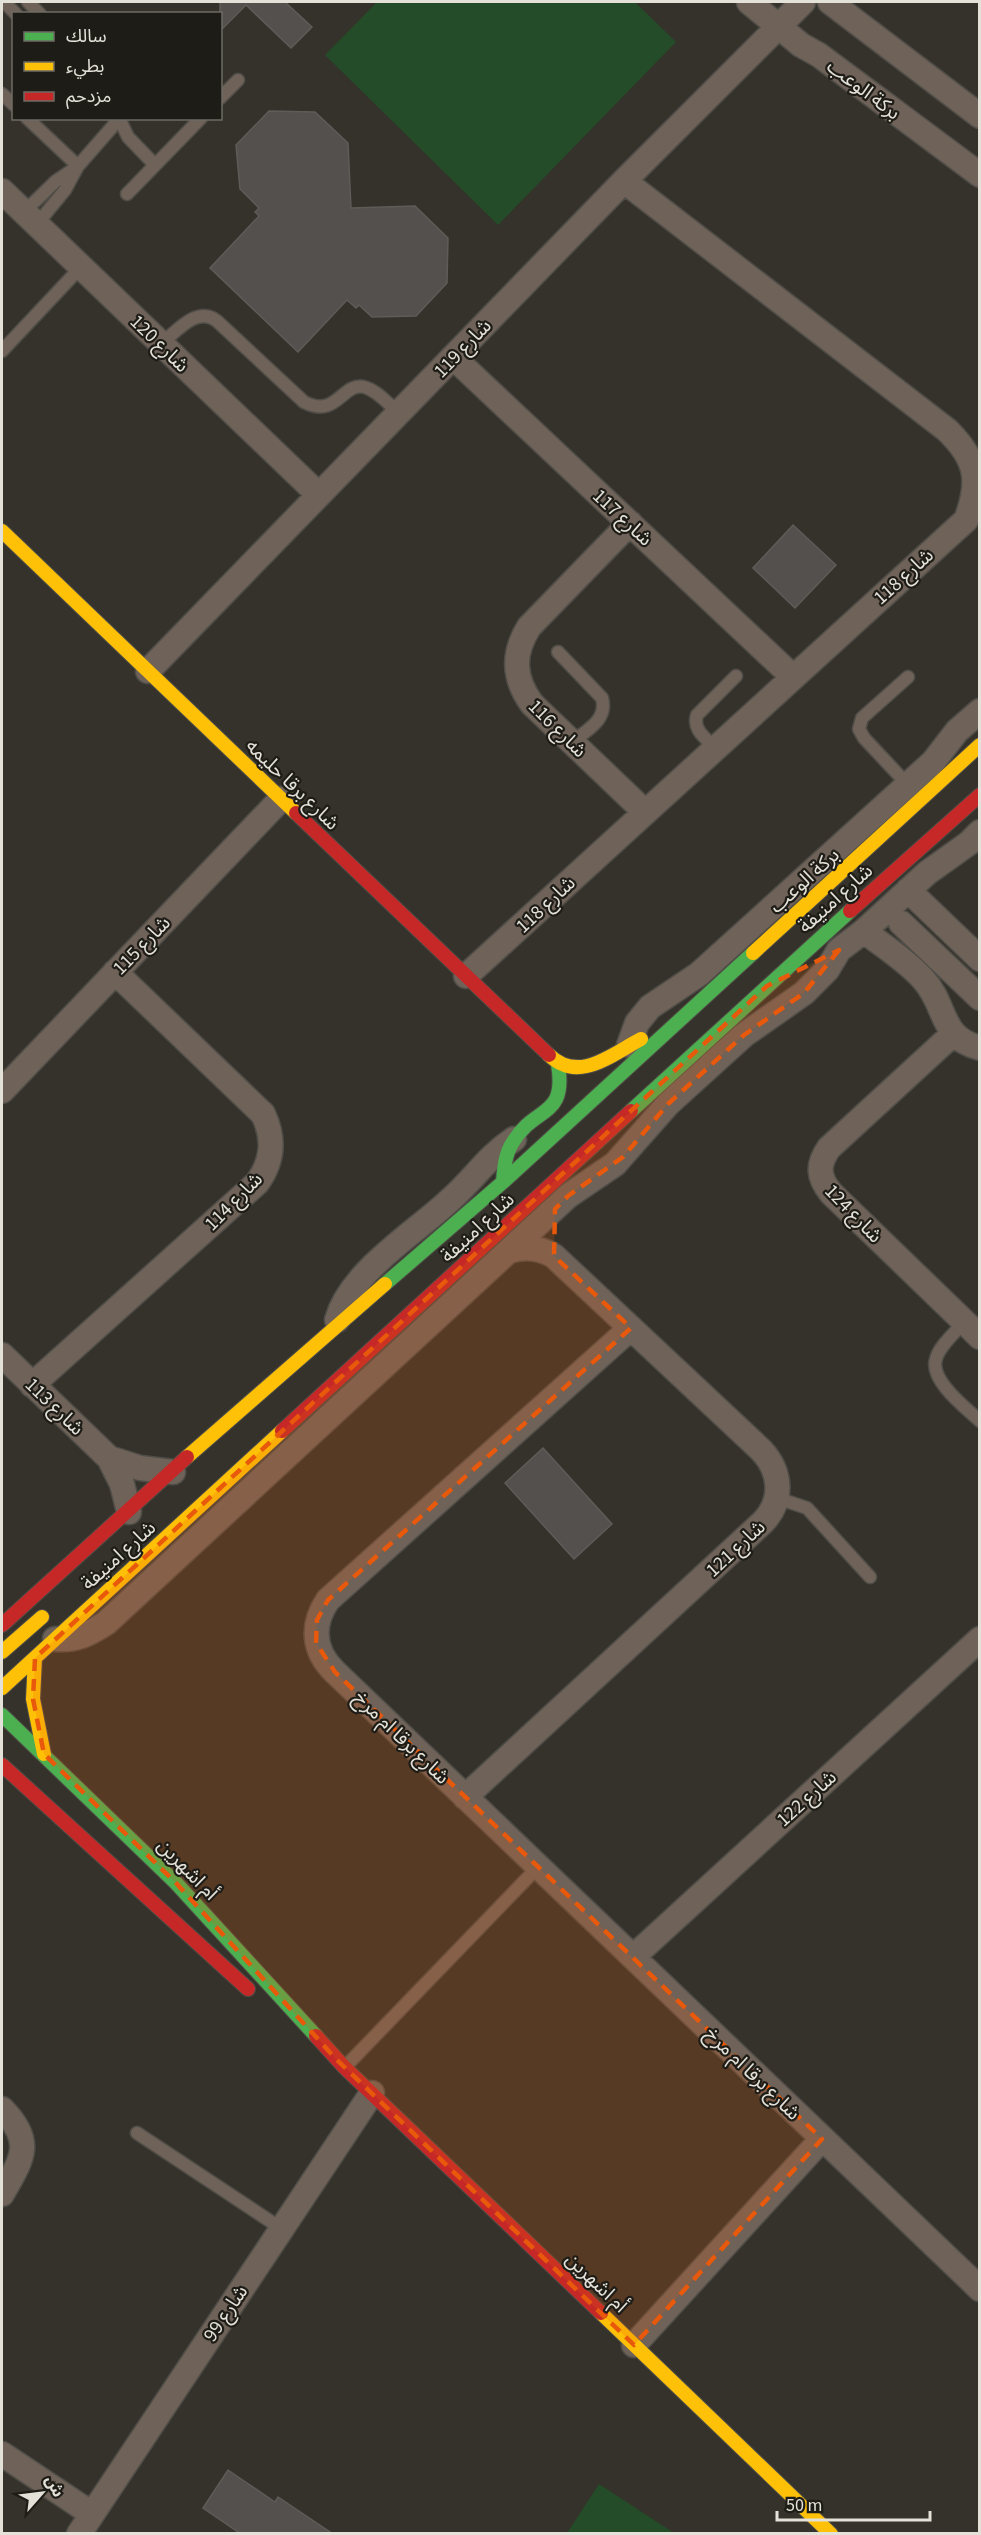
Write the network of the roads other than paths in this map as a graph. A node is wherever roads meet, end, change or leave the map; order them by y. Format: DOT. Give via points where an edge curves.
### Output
graph roads {
  1 [pos="749,2"];
  2 [pos="803,2"];
  3 [pos="830,2"];
  4 [pos="779,28"];
  5 [pos="238,80"];
  6 [pos="222,96"];
  7 [pos="980,116"];
  8 [pos="29,120"];
  9 [pos="118,120"];
  10 [pos="120,120"];
  11 [pos="199,120"];
  12 [pos="155,165"];
  13 [pos="78,166"];
  14 [pos="980,175"];
  15 [pos="624,181"];
  16 [pos="2,191"];
  17 [pos="127,194"];
  18 [pos="30,218"];
  19 [pos="81,267"];
  20 [pos="161,344"];
  21 [pos="2,351"];
  22 [pos="453,357"];
  23 [pos="399,413"];
  24 [pos="319,495"];
  25 [pos="630,523"];
  26 [pos="2,531"];
  27 [pos="558,652"];
  28 [pos="148,671"];
  29 [pos="736,676"];
  30 [pos="908,676"];
  31 [pos="793,677"];
  32 [pos="980,711"];
  33 [pos="980,725"];
  34 [pos="572,742"];
  35 [pos="980,745"];
  36 [pos="715,748"];
  37 [pos="963,760"];
  38 [pos="908,785"];
  39 [pos="281,799"];
  40 [pos="975,800"];
  41 [pos="645,812"];
  42 [pos="980,832"];
  43 [pos="949,856"];
  44 [pos="908,890"];
  45 [pos="901,923"];
  46 [pos="864,931"];
  47 [pos="839,950"];
  48 [pos="980,959"];
  49 [pos="115,972"];
  50 [pos="466,976"];
  51 [pos="767,986"];
  52 [pos="980,998"];
  53 [pos="664,1035"];
  54 [pos="952,1035"];
  55 [pos="629,1045"];
  56 [pos="980,1048"];
  57 [pos="599,1062"];
  58 [pos="558,1065"];
  59 [pos="584,1080"];
  60 [pos="2,1090"];
  61 [pos="574,1090"];
  62 [pos="556,1103"];
  63 [pos="626,1115"];
  64 [pos="514,1139"];
  65 [pos="595,1177"];
  66 [pos="503,1182"];
  67 [pos="555,1209"];
  68 [pos="509,1251"];
  69 [pos="554,1256"];
  70 [pos="484,1261"];
  71 [pos="335,1327"];
  72 [pos="631,1328"];
  73 [pos="972,1329"];
  74 [pos="2,1355"];
  75 [pos="32,1385"];
  76 [pos="980,1421"];
  77 [pos="214,1432"];
  78 [pos="109,1458"];
  79 [pos="201,1463"];
  80 [pos="173,1472"];
  81 [pos="777,1498"];
  82 [pos="129,1512"];
  83 [pos="870,1577"];
  84 [pos="55,1606"];
  85 [pos="2,1625"];
  86 [pos="55,1639"];
  87 [pos="980,1639"];
  88 [pos="2,1652"];
  89 [pos="35,1658"];
  90 [pos="2,1688"];
  91 [pos="2,1714"];
  92 [pos="44,1754"];
  93 [pos="2,1765"];
  94 [pos="465,1797"];
  95 [pos="79,1809"];
  96 [pos="118,1826"];
  97 [pos="538,1867"];
  98 [pos="633,1957"];
  99 [pos="259,1999"];
  100 [pos="276,2013"];
  101 [pos="340,2063"];
  102 [pos="372,2093"];
  103 [pos="2,2109"];
  104 [pos="137,2133"];
  105 [pos="822,2139"];
  106 [pos="2,2190"];
  107 [pos="282,2229"];
  108 [pos="980,2289"];
  109 [pos="634,2345"];
  110 [pos="2,2454"];
  111 [pos="86,2524"];
  112 [pos="831,2534"];
  1 -- 4 [label="street, بركة الوعب"];
  2 -- 4 [label="street, شارع 119"];
  3 -- 7 [label="street"];
  4 -- 14 [label="street, بركة الوعب"];
  4 -- 15 [label="street, شارع 119"];
  5 -- 6 [label="lane"];
  8 -- 13 [label="lane"];
  9 -- 13 [label="lane"];
  10 -- 12 [label="lane" via="128,137"];
  11 -- 12 [label="lane"];
  12 -- 17 [label="lane"];
  13 -- 18 [label="lane" via="56,181"];
  13 -- 18 [label="lane" via="61,195"];
  15 -- 22 [label="street, شارع 119"];
  15 -- 31 [label="street, شارع 118" via="947,430 962,444 973,463 974,500 966,520"];
  16 -- 18 [label="street, شارع 120"];
  18 -- 19 [label="street, شارع 120"];
  19 -- 20 [label="street, شارع 120"];
  19 -- 21 [label="lane"];
  20 -- 23 [label="lane" via="191,320 207,316 218,321 304,402 324,407 361,387 371,390"];
  20 -- 24 [label="street, شارع 120"];
  22 -- 23 [label="street, شارع 119"];
  22 -- 25 [label="street, شارع 117"];
  23 -- 24 [label="street, شارع 119"];
  24 -- 28 [label="street, شارع 119"];
  25 -- 31 [label="street, شارع 117"];
  25 -- 34 [label="street, شارع 116" via="520,641 516,675 522,690"];
  26 -- 28 [label="street, شارع برقا حليمه"];
  27 -- 34 [label="lane" via="602,698 604,706 598,721"];
  28 -- 39 [label="street, شارع برقا حليمه"];
  29 -- 36 [label="lane" via="695,721 697,730"];
  30 -- 38 [label="lane" via="862,718 859,729"];
  31 -- 36 [label="street, شارع 118"];
  32 -- 38 [label="street, بركة الوعب"];
  33 -- 37 [label="street"];
  34 -- 41 [label="street, شارع 116"];
  35 -- 37 [label="street, شارع امنيفة"];
  36 -- 41 [label="street, شارع 118"];
  37 -- 53 [label="street, شارع امنيفة"];
  38 -- 55 [label="street, بركة الوعب" via="699,974 650,1007 637,1023"];
  39 -- 49 [label="street, شارع 115"];
  39 -- 50 [label="street, شارع برقا حليمه"];
  40 -- 43 [label="street"];
  40 -- 51 [label="street, شارع امنيفة"];
  41 -- 50 [label="street, شارع 118"];
  42 -- 43 [label="street"];
  43 -- 44 [label="street"];
  44 -- 46 [label="street"];
  44 -- 48 [label="street"];
  45 -- 52 [label="street"];
  46 -- 47 [label="street"];
  46 -- 54 [label="street" via="922,978 938,1001"];
  47 -- 51 [label="street"];
  47 -- 65 [label="street" via="816,982 744,1035 663,1108 623,1157"];
  49 -- 60 [label="street, شارع 115"];
  49 -- 75 [label="street, شارع 114" via="263,1114 271,1137 269,1161 257,1183"];
  50 -- 58 [label="street, شارع برقا حليمه"];
  51 -- 63 [label="street, شارع امنيفة"];
  53 -- 55 [label="street"];
  53 -- 66 [label="street, شارع امنيفة"];
  54 -- 56 [label="street"];
  54 -- 73 [label="street, شارع 124" via="829,1148 819,1168 822,1182 831,1193"];
  55 -- 57 [label="street"];
  57 -- 58 [label="street" via="578,1069"];
  57 -- 59 [label="street"];
  58 -- 62 [label="street" via="562,1089"];
  61 -- 62 [label="street"];
  62 -- 64 [label="street"];
  63 -- 65 [label="street"];
  63 -- 70 [label="street, شارع امنيفة"];
  64 -- 66 [label="street" via="505,1160"];
  64 -- 71 [label="street" via="489,1157 451,1199 362,1278 344,1302"];
  65 -- 67 [label="street"];
  66 -- 71 [label="street, شارع امنيفة"];
  67 -- 68 [label="street"];
  67 -- 69 [label="street" via="551,1237"];
  68 -- 69 [label="street, شارع 121" via="527,1248"];
  68 -- 70 [label="street"];
  69 -- 72 [label="street, شارع 121"];
  70 -- 86 [label="street" via="106,1623 75,1640"];
  71 -- 77 [label="street, شارع امنيفة"];
  72 -- 81 [label="street, شارع 121" via="768,1457 777,1477"];
  72 -- 94 [label="street, شارع برقا ام مرخ" via="328,1600 317,1620 316,1643 326,1664"];
  73 -- 76 [label="lane" via="936,1357 935,1369 943,1385"];
  74 -- 75 [label="street, شارع 113"];
  75 -- 78 [label="street, شارع 113"];
  77 -- 79 [label="street"];
  77 -- 80 [label="street, شارع امنيفة"];
  78 -- 80 [label="street, شارع 113" via="140,1468"];
  78 -- 82 [label="street, شارع 113" via="122,1484"];
  80 -- 82 [label="street, شارع امنيفة"];
  81 -- 83 [label="lane" via="807,1508"];
  81 -- 94 [label="street, شارع 121" via="763,1522"];
  82 -- 85 [label="street, شارع امنيفة"];
  84 -- 88 [label="street"];
  86 -- 89 [label="street"];
  87 -- 98 [label="street, شارع 122"];
  89 -- 90 [label="street"];
  89 -- 92 [label="street" via="33,1699"];
  91 -- 92 [label="street, أم اشهرين"];
  92 -- 96 [label="street, أم اشهرين"];
  93 -- 99 [label="street"];
  94 -- 97 [label="street, شارع برقا ام مرخ"];
  95 -- 96 [label="street"];
  96 -- 101 [label="street, أم اشهرين" via="176,1883"];
  97 -- 98 [label="street, شارع برقا ام مرخ"];
  97 -- 101 [label="lane"];
  98 -- 105 [label="street, شارع برقا ام مرخ"];
  100 -- 101 [label="street, أم اشهرين"];
  101 -- 102 [label="street, أم اشهرين"];
  102 -- 107 [label="street, شارع 99"];
  102 -- 109 [label="street, أم اشهرين"];
  103 -- 106 [label="street" via="17,2128 23,2149 17,2169"];
  104 -- 107 [label="lane"];
  105 -- 108 [label="street, شارع برقا ام مرخ"];
  105 -- 109 [label="street"];
  107 -- 111 [label="street, شارع 99"];
  109 -- 112 [label="street, أم اشهرين"];
  110 -- 111 [label="street"];
}
